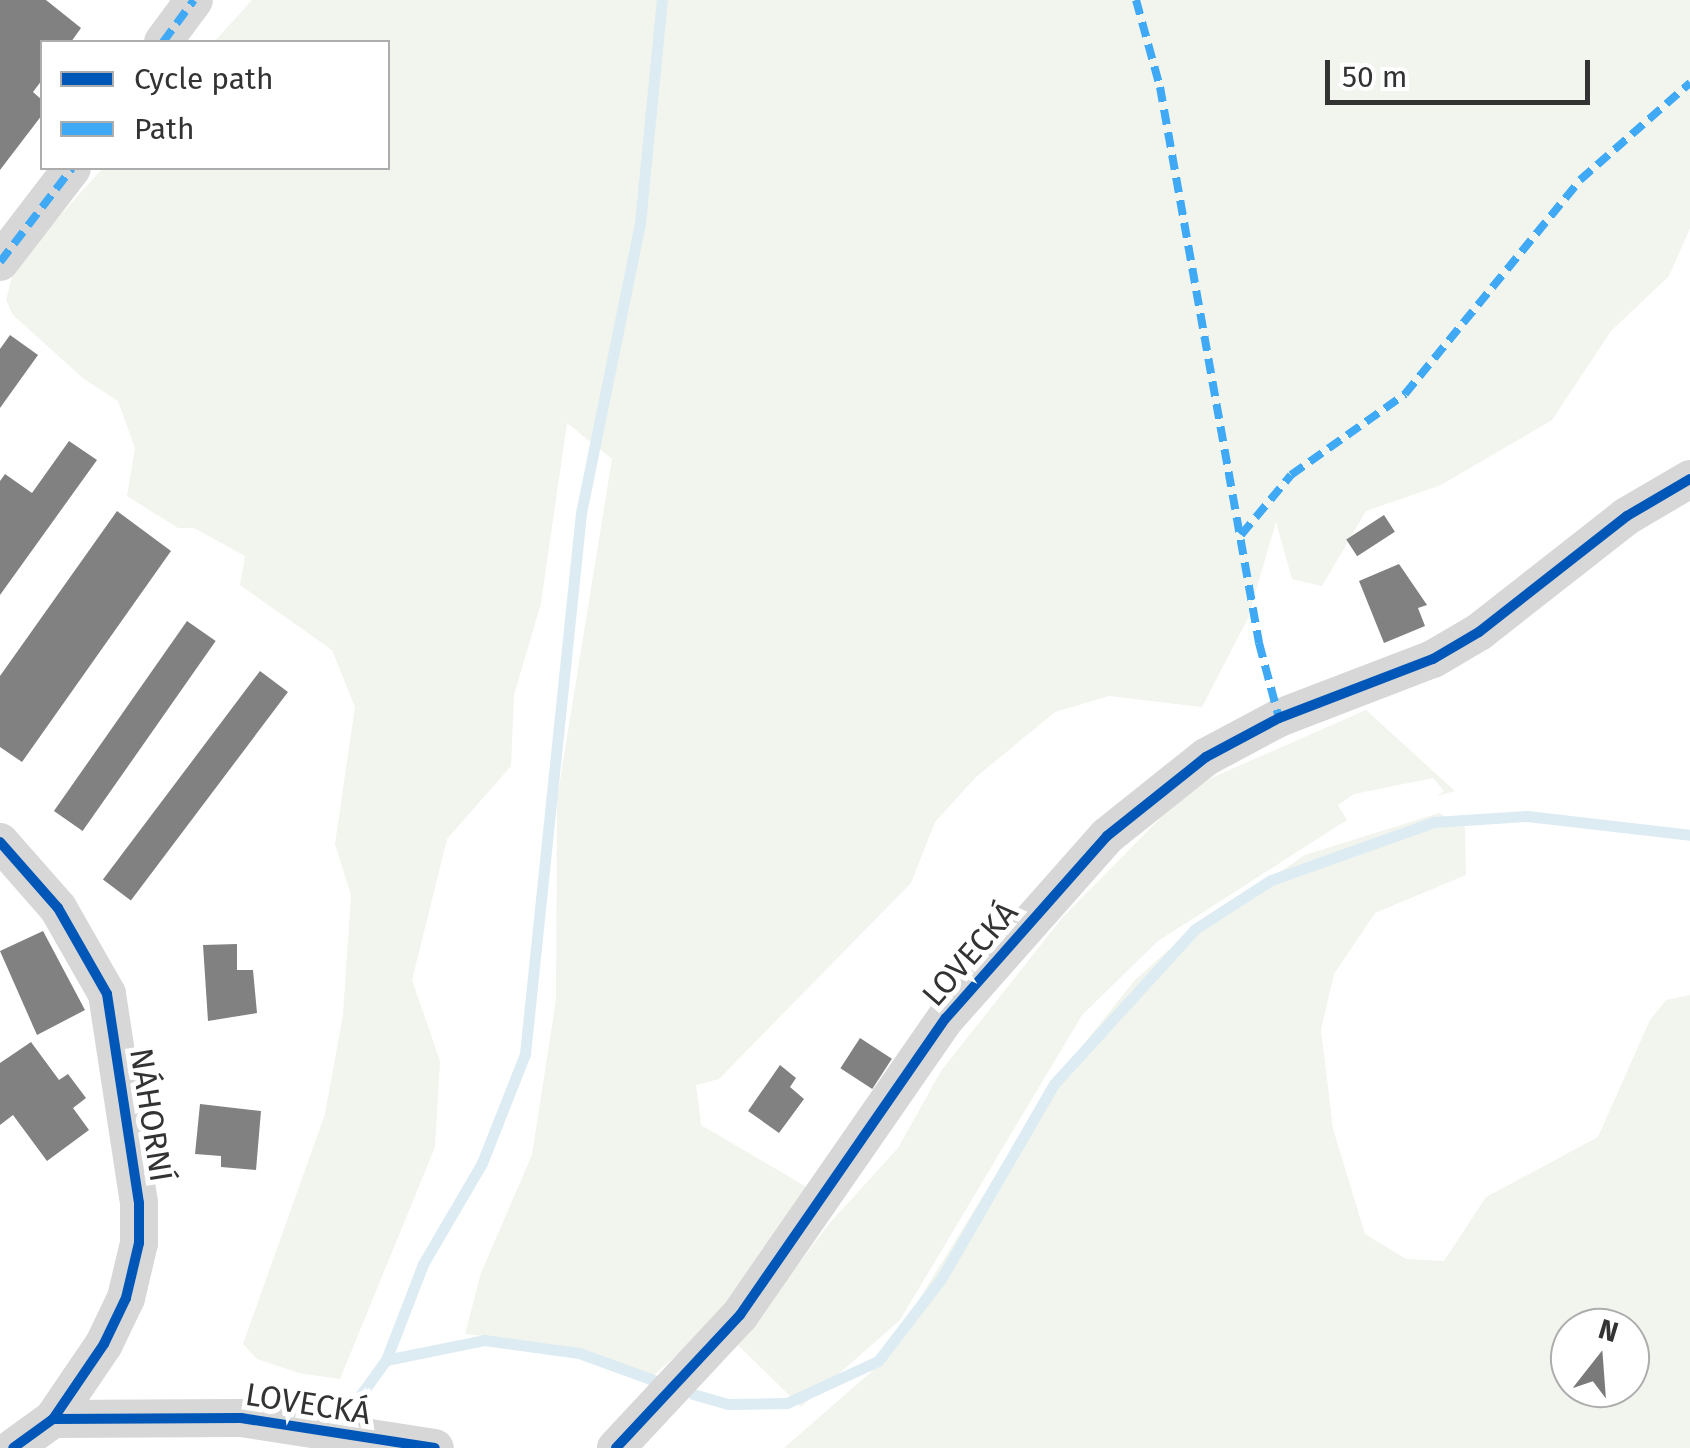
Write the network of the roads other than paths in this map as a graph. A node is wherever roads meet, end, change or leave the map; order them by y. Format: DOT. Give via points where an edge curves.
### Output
graph roads {
  1 [pos="194,0"];
  2 [pos="164,40"];
  3 [pos="70,170"];
  4 [pos="0,262"];
  5 [pos="1690,480"];
  6 [pos="0,842"];
  7 [pos="53,1419"];
  8 [pos="13,1448"];
  9 [pos="435,1448"];
  10 [pos="616,1448"];
  1 -- 2 [label="street"];
  3 -- 4 [label="street"];
  5 -- 10 [label="street, LOVECKÁ" via="1627,516 1479,632 1433,659 1280,718 1206,757 1106,836 946,1018 740,1315"];
  6 -- 7 [label="street, NÁHORNÍ" via="58,908 107,994 139,1203 139,1243 126,1298"];
  7 -- 8 [label="street, NÁHORNÍ"];
  7 -- 9 [label="street, LOVECKÁ" via="241,1418"];
}
